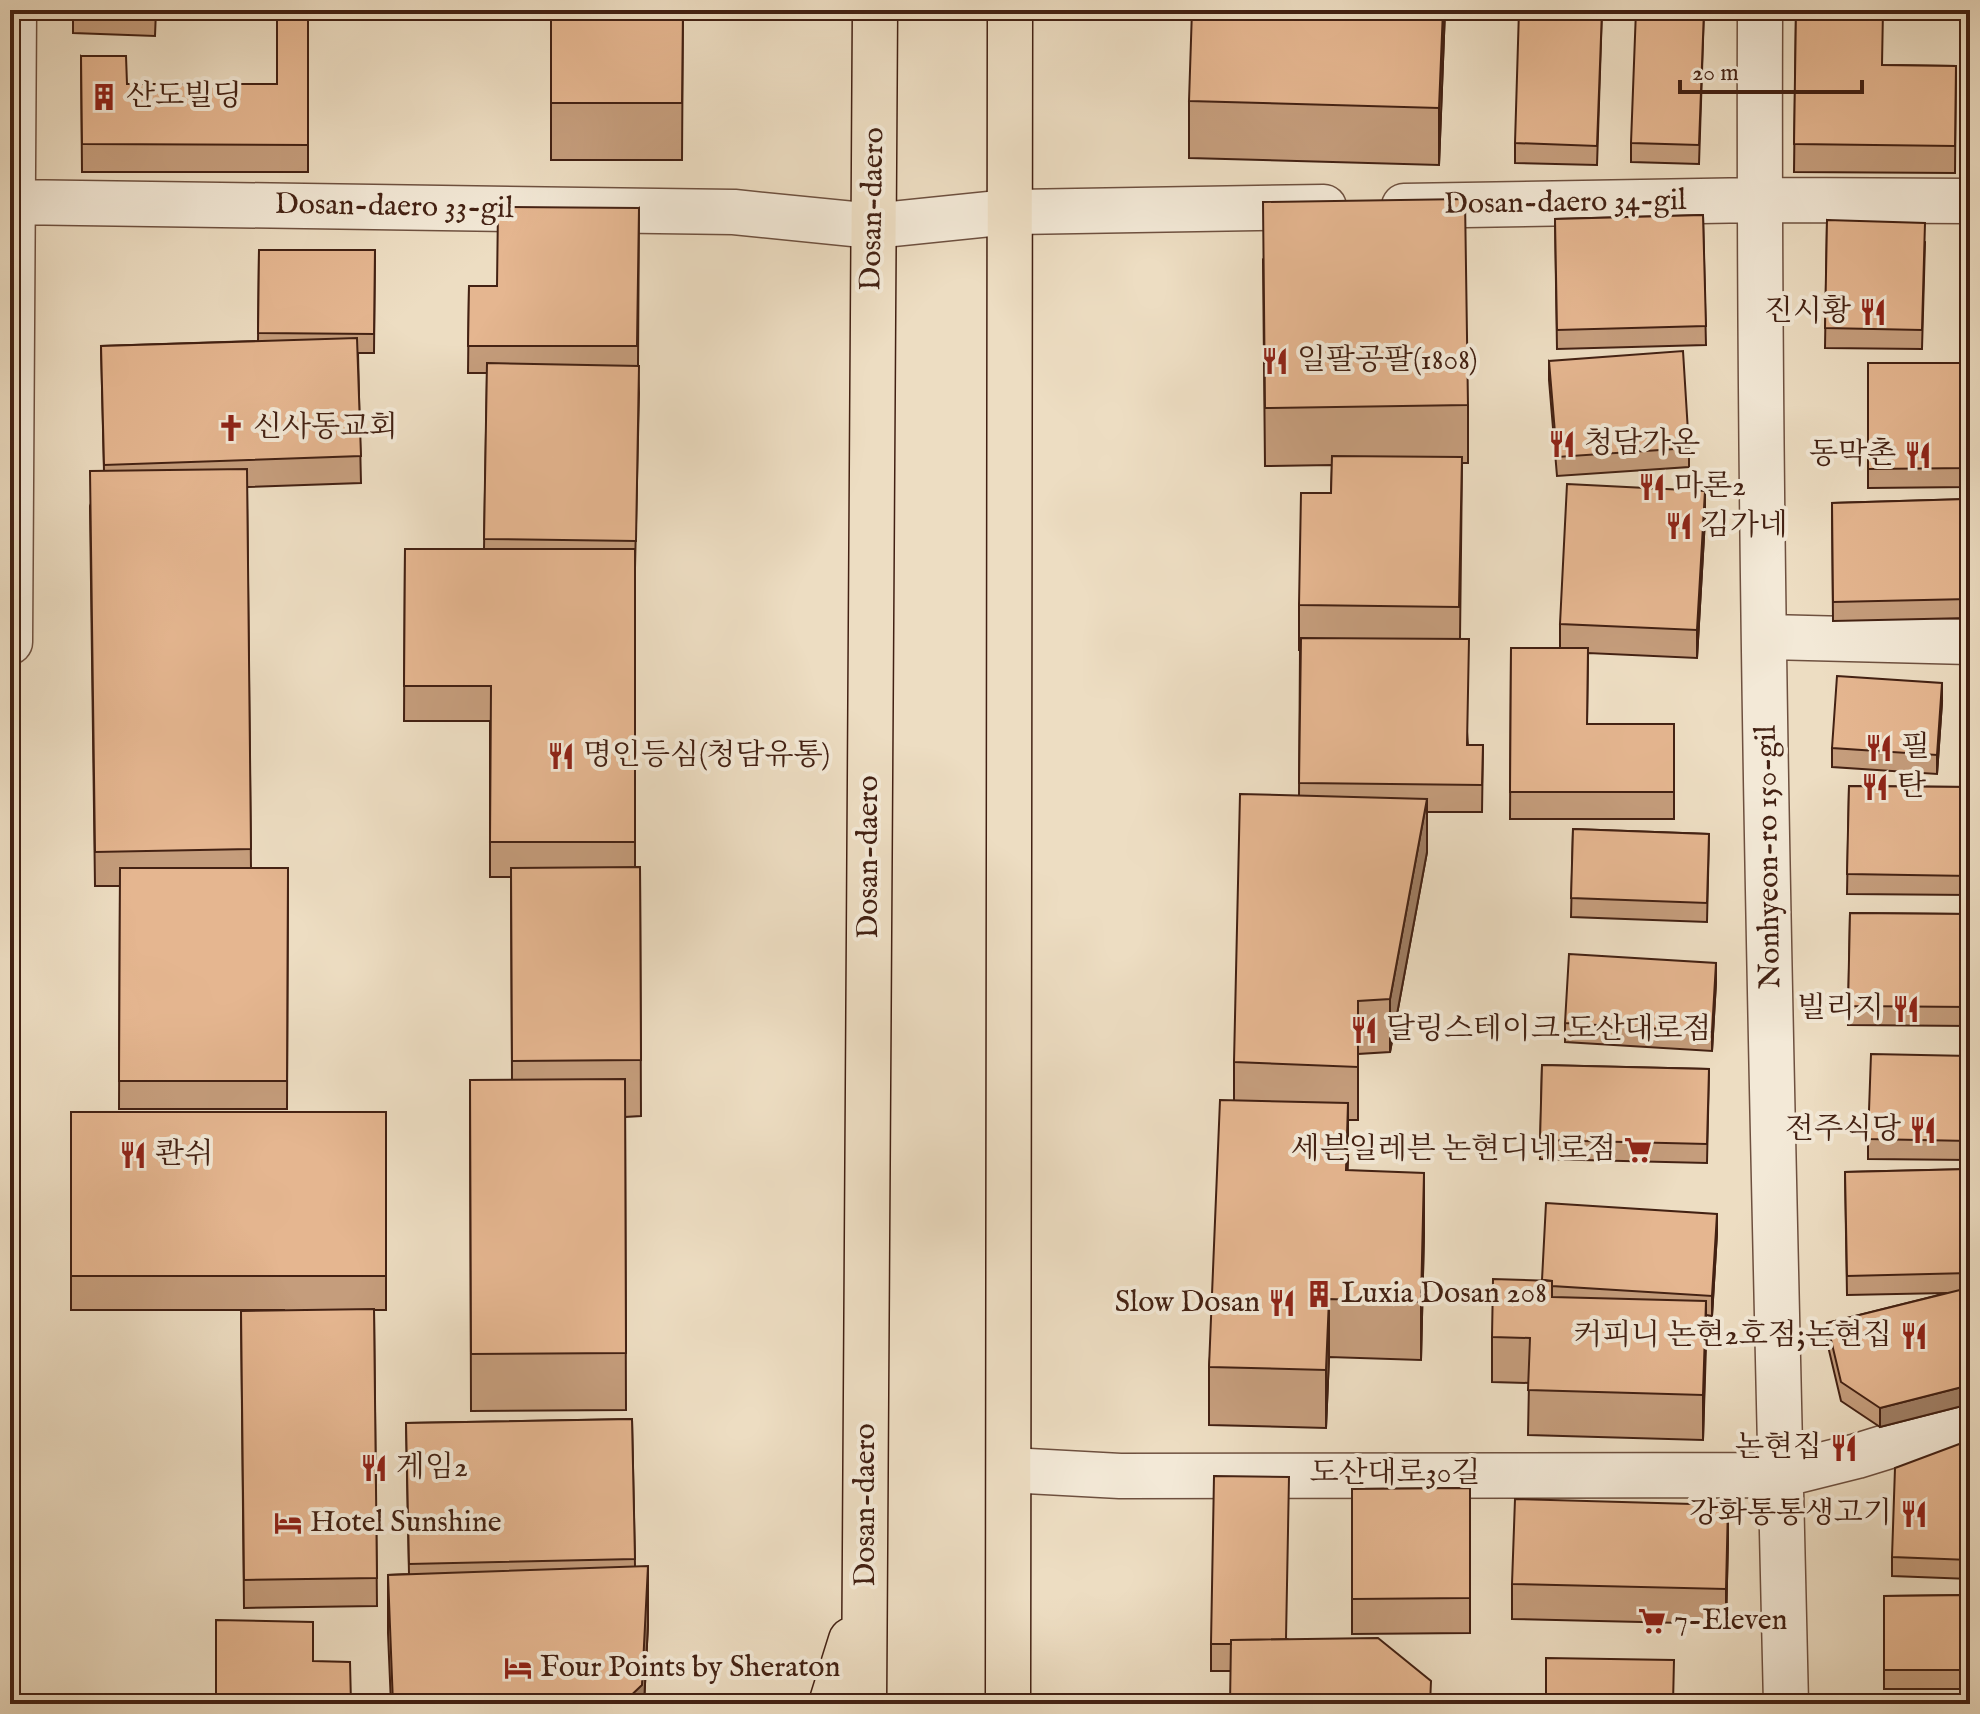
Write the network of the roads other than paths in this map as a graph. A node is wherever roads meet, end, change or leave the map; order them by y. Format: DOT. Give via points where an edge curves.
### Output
graph roads {
  1 [pos="14,10"];
  2 [pos="875,10"];
  3 [pos="1010,10"];
  4 [pos="1760,10"];
  5 [pos="1759,200"];
  6 [pos="1970,201"];
  7 [pos="12,202"];
  8 [pos="1009,212"];
  9 [pos="873,226"];
  10 [pos="1765,637"];
  11 [pos="10,642"];
  12 [pos="1970,642"];
  13 [pos="1970,1421"];
  14 [pos="1009,1470"];
  15 [pos="1781,1475"];
  16 [pos="865,1596"];
  17 [pos="831,1704"];
  18 [pos="864,1704"];
  19 [pos="1008,1704"];
  20 [pos="1786,1704"];
  1 -- 7 [label="street"];
  2 -- 9 [label="main road, Dosan-daero"];
  3 -- 8 [label="main road"];
  4 -- 5 [label="street, Nonhyeon-ro 150-gil"];
  5 -- 6 [label="street, Dosan-daero 34-gil"];
  5 -- 8 [label="street, Dosan-daero 34-gil"];
  5 -- 10 [label="street, Nonhyeon-ro 150-gil"];
  7 -- 9 [label="street, Dosan-daero 33-gil" via="734,212"];
  7 -- 11 [label="street"];
  8 -- 9 [label="street, Dosan-daero 34-gil"];
  8 -- 14 [label="main road"];
  9 -- 16 [label="main road, Dosan-daero"];
  10 -- 12 [label="street"];
  10 -- 15 [label="street, Nonhyeon-ro 150-gil"];
  13 -- 15 [label="street, 도산대로30길"];
  14 -- 15 [label="street, 도산대로30길" via="1120,1476"];
  14 -- 19 [label="main road"];
  15 -- 20 [label="street, Nonhyeon-ro 150-gil"];
  16 -- 17 [label="main road"];
  16 -- 18 [label="main road, Dosan-daero"];
}
